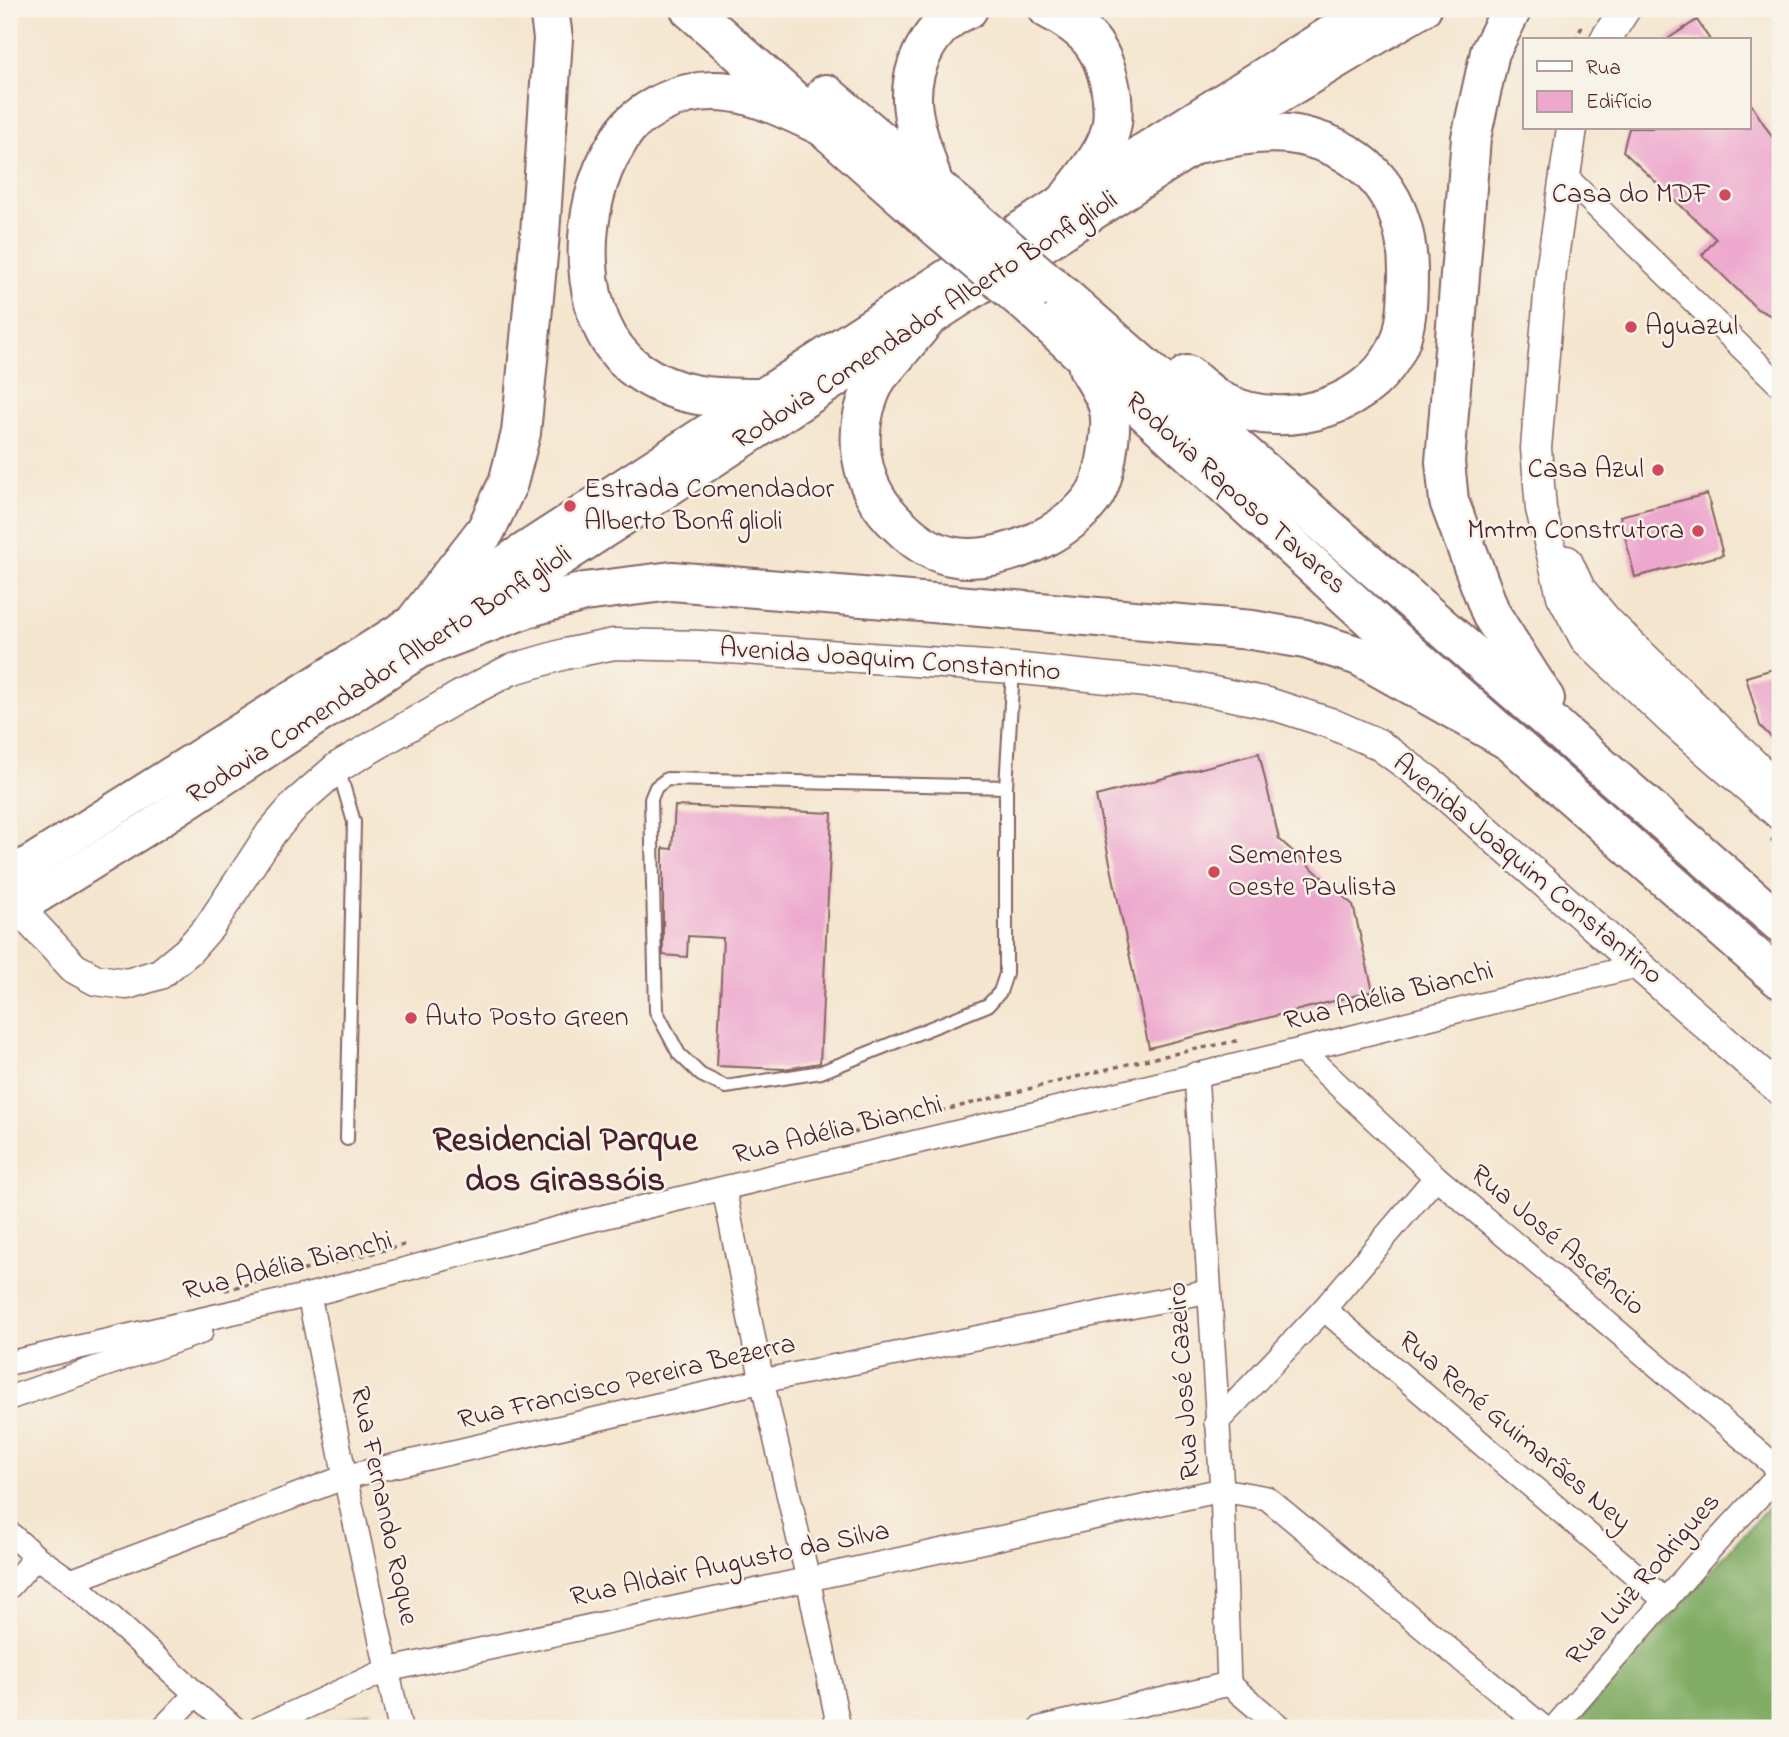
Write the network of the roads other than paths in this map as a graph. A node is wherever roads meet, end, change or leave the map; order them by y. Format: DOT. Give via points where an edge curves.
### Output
graph roads {
  1 [pos="549,9"];
  2 [pos="690,9"];
  3 [pos="724,9"];
  4 [pos="968,9"];
  5 [pos="1048,9"];
  6 [pos="1368,9"];
  7 [pos="1424,9"];
  8 [pos="1512,9"];
  9 [pos="1625,9"];
  10 [pos="1606,38"];
  11 [pos="828,130"];
  12 [pos="1572,130"];
  13 [pos="1201,143"];
  14 [pos="1564,175"];
  15 [pos="933,183"];
  16 [pos="1069,197"];
  17 [pos="955,222"];
  18 [pos="1043,298"];
  19 [pos="926,320"];
  20 [pos="1081,354"];
  21 [pos="1776,374"];
  22 [pos="759,398"];
  23 [pos="1541,509"];
  24 [pos="420,633"];
  25 [pos="1013,668"];
  26 [pos="1570,739"];
  27 [pos="1511,742"];
  28 [pos="338,767"];
  29 [pos="1006,787"];
  30 [pos="1780,790"];
  31 [pos="1775,827"];
  32 [pos="9,876"];
  33 [pos="13,911"];
  34 [pos="1780,923"];
  35 [pos="1728,933"];
  36 [pos="1640,965"];
  37 [pos="1780,979"];
  38 [pos="1780,992"];
  39 [pos="1301,1050"];
  40 [pos="1196,1074"];
  41 [pos="1780,1090"];
  42 [pos="347,1139"];
  43 [pos="1436,1177"];
  44 [pos="724,1189"];
  45 [pos="1209,1292"];
  46 [pos="309,1295"];
  47 [pos="1324,1309"];
  48 [pos="9,1363"];
  49 [pos="762,1381"];
  50 [pos="9,1398"];
  51 [pos="1216,1423"];
  52 [pos="1780,1472"];
  53 [pos="345,1477"];
  54 [pos="1222,1490"];
  55 [pos="9,1533"];
  56 [pos="36,1557"];
  57 [pos="808,1579"];
  58 [pos="71,1581"];
  59 [pos="9,1587"];
  60 [pos="1666,1601"];
  61 [pos="387,1670"];
  62 [pos="1229,1684"];
  63 [pos="195,1695"];
  64 [pos="163,1728"];
  65 [pos="234,1728"];
  66 [pos="260,1728"];
  67 [pos="400,1728"];
  68 [pos="839,1728"];
  69 [pos="1041,1728"];
  70 [pos="1281,1728"];
  71 [pos="1544,1728"];
  72 [pos="1554,1728"];
  1 -- 24 [label="highway" via="553,38 521,433 508,484 486,530"];
  2 -- 11 [label="highway, Rodovia Raposo Tavares"];
  3 -- 15 [label="highway, Rodovia Raposo Tavares"];
  4 -- 15 [label="highway" via="932,35 915,66 912,106"];
  5 -- 16 [label="highway" via="1073,23 1095,46 1112,98 1112,125 1098,158"];
  6 -- 16 [label="main road, Rodovia Comendador Alberto Bonfiglioli"];
  7 -- 13 [label="main road, Rodovia Comendador Alberto Bonfiglioli"];
  8 -- 26 [label="highway" via="1490,52 1471,138 1445,463 1449,501 1490,614"];
  9 -- 10 [label="street"];
  11 -- 17 [label="highway, Rodovia Raposo Tavares"];
  11 -- 22 [label="highway" via="758,96 687,94 659,104 629,125 598,182 587,250 590,284 599,318 615,347 636,370 675,390 707,398"];
  12 -- 14 [label="street"];
  13 -- 18 [label="highway" via="1240,135 1301,136 1343,151 1383,183 1404,234 1408,301 1401,339 1376,376 1326,409 1299,415 1250,413 1224,403 1138,337"];
  13 -- 19 [label="main road, Rodovia Comendador Alberto Bonfiglioli"];
  14 -- 21 [label="street"];
  14 -- 23 [label="street" via="1536,448"];
  15 -- 17 [label="highway, Rodovia Raposo Tavares"];
  16 -- 22 [label="main road, Rodovia Comendador Alberto Bonfiglioli"];
  17 -- 18 [label="highway, Rodovia Raposo Tavares, bridge"];
  18 -- 20 [label="highway, Rodovia Raposo Tavares"];
  18 -- 26 [label="highway, Rodovia Raposo Tavares"];
  19 -- 20 [label="highway" via="871,389 864,405 862,460 883,512 915,540 957,557 1004,553 1040,540 1076,516 1095,493 1105,465 1110,425 1108,406"];
  19 -- 24 [label="main road, Rodovia Comendador Alberto Bonfiglioli"];
  20 -- 27 [label="highway, Rodovia Raposo Tavares"];
  22 -- 24 [label="main road, Rodovia Comendador Alberto Bonfiglioli"];
  23 -- 30 [label="street" via="1580,589 1598,611"];
  23 -- 31 [label="street" via="1562,596 1585,639"];
  24 -- 27 [label="highway" via="584,592 672,581 1252,630 1305,639 1359,656"];
  24 -- 32 [label="main road, Rodovia Comendador Alberto Bonfiglioli"];
  24 -- 33 [label="main road, Rodovia Comendador Alberto Bonfiglioli" via="146,829"];
  25 -- 28 [label="street, Avenida Joaquim Constantino" via="614,644 510,670"];
  25 -- 29 [label="lane"];
  25 -- 36 [label="street, Avenida Joaquim Constantino" via="1184,686 1268,703 1378,744 1434,785"];
  26 -- 34 [label="highway, Rodovia Raposo Tavares"];
  27 -- 35 [label="highway, Rodovia Raposo Tavares"];
  28 -- 33 [label="street, Avenida Joaquim Constantino" via="271,833 210,926 160,974 127,984 96,980 74,968"];
  28 -- 42 [label="lane" via="354,822"];
  29 -- 29 [label="lane" via="667,779 656,787 651,799 656,1011 679,1054 701,1075 726,1087 821,1072 988,1005 1000,992 1006,974"];
  35 -- 37 [label="highway, Rodovia Raposo Tavares"];
  35 -- 38 [label="highway"];
  36 -- 39 [label="street, Rua Adélia Bianchi"];
  36 -- 41 [label="street, Avenida Joaquim Constantino"];
  39 -- 40 [label="street, Rua Adélia Bianchi"];
  39 -- 43 [label="street, Rua José Ascêncio"];
  40 -- 44 [label="street, Rua Adélia Bianchi"];
  40 -- 45 [label="street, Rua José Cazeiro"];
  43 -- 47 [label="street"];
  43 -- 52 [label="street, Rua José Ascêncio"];
  44 -- 46 [label="street, Rua Adélia Bianchi"];
  44 -- 49 [label="street"];
  45 -- 49 [label="street, Rua Francisco Pereira Bezerra"];
  45 -- 51 [label="street, Rua José Cazeiro"];
  46 -- 48 [label="street, Rua Adélia Bianchi"];
  46 -- 50 [label="street"];
  46 -- 53 [label="street, Rua Fernando Roque"];
  47 -- 51 [label="street"];
  47 -- 60 [label="street, Rua René Guimarães Ney"];
  49 -- 53 [label="street, Rua Francisco Pereira Bezerra"];
  49 -- 57 [label="street"];
  51 -- 54 [label="street, Rua José Cazeiro"];
  52 -- 60 [label="street, Rua Luiz Rodrigues"];
  53 -- 58 [label="street, Rua Francisco Pereira Bezerra"];
  53 -- 61 [label="street, Rua Fernando Roque"];
  54 -- 57 [label="street, Rua Aldair Augusto da Silva"];
  54 -- 62 [label="street, Rua José Cazeiro"];
  54 -- 71 [label="street" via="1267,1498"];
  55 -- 56 [label="street"];
  56 -- 58 [label="street"];
  56 -- 59 [label="street"];
  57 -- 61 [label="street, Rua Aldair Augusto da Silva"];
  57 -- 68 [label="street"];
  58 -- 63 [label="street"];
  60 -- 72 [label="street, Rua Luiz Rodrigues"];
  61 -- 66 [label="street, Rua Aldair Augusto da Silva"];
  61 -- 67 [label="street, Rua Fernando Roque"];
  62 -- 69 [label="street"];
  62 -- 70 [label="street"];
  63 -- 64 [label="street"];
  63 -- 65 [label="street"];
}
